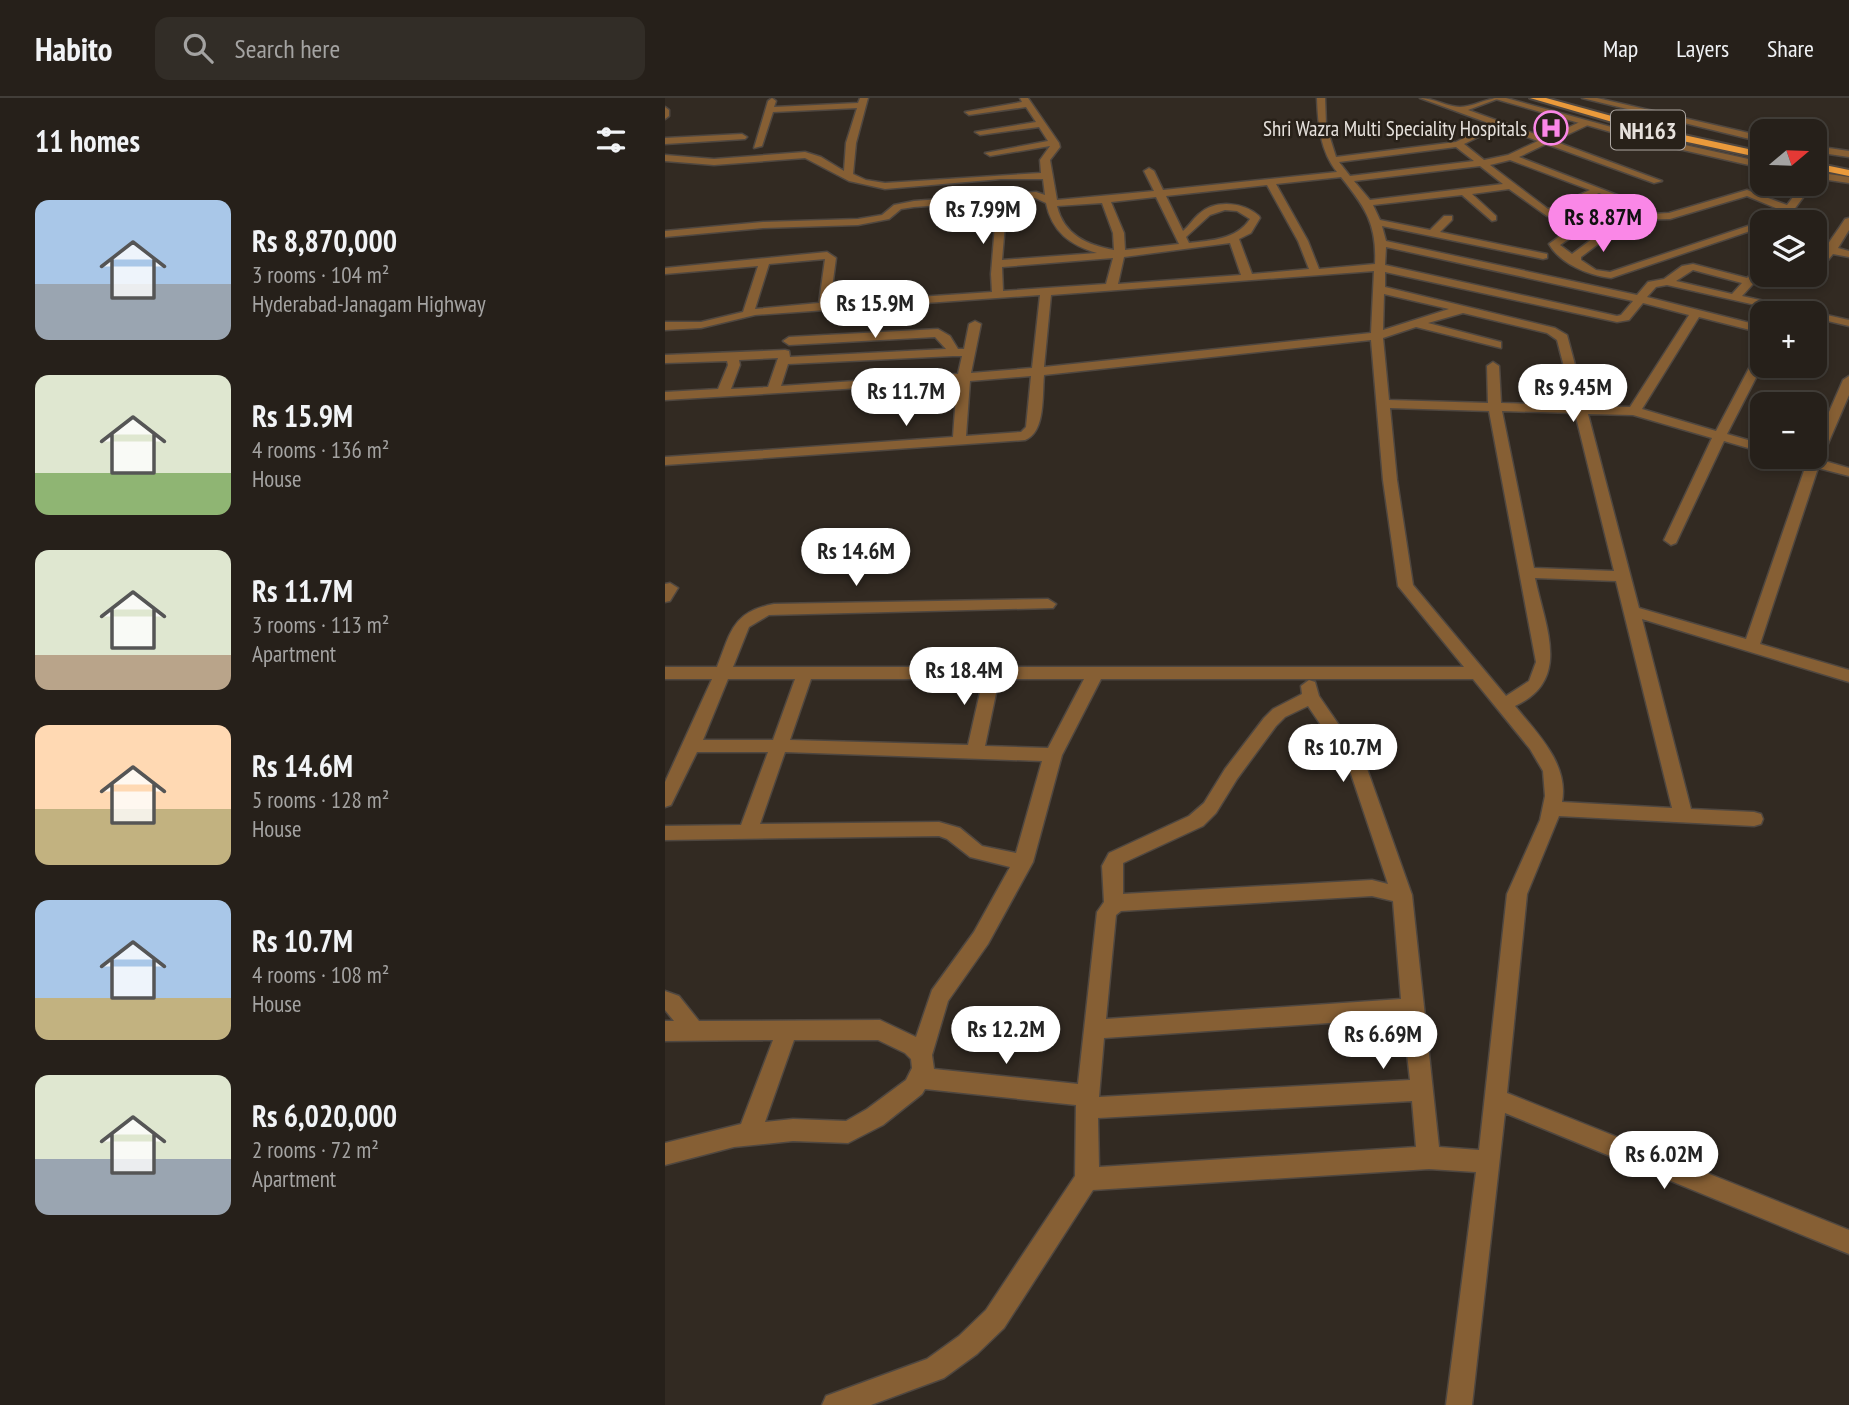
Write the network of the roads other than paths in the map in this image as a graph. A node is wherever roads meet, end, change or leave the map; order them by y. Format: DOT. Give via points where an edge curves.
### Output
graph roads {
  1 [pos="774,98"];
  2 [pos="1424,98"];
  3 [pos="1496,98"];
  4 [pos="1535,98"];
  5 [pos="1552,98"];
  6 [pos="1586,98"];
  7 [pos="1323,99"];
  8 [pos="1026,101"];
  9 [pos="863,102"];
  10 [pos="665,110"];
  11 [pos="769,110"];
  12 [pos="1459,110"];
  13 [pos="969,112"];
  14 [pos="665,116"];
  15 [pos="1585,123"];
  16 [pos="1041,124"];
  17 [pos="1499,124"];
  18 [pos="980,132"];
  19 [pos="1750,136"];
  20 [pos="742,137"];
  21 [pos="665,141"];
  22 [pos="1545,141"];
  23 [pos="1054,143"];
  24 [pos="1458,144"];
  25 [pos="757,146"];
  26 [pos="1750,146"];
  27 [pos="1827,151"];
  28 [pos="1750,152"];
  29 [pos="990,153"];
  30 [pos="1849,154"];
  31 [pos="1511,157"];
  32 [pos="665,158"];
  33 [pos="1332,160"];
  34 [pos="1750,162"];
  35 [pos="1827,162"];
  36 [pos="1484,163"];
  37 [pos="1849,167"];
  38 [pos="1827,168"];
  39 [pos="1149,172"];
  40 [pos="1849,173"];
  41 [pos="1046,176"];
  42 [pos="1346,177"];
  43 [pos="1827,177"];
  44 [pos="852,179"];
  45 [pos="1849,180"];
  46 [pos="1657,181"];
  47 [pos="1270,182"];
  48 [pos="885,185"];
  49 [pos="1511,187"];
  50 [pos="1598,190"];
  51 [pos="1465,192"];
  52 [pos="1158,193"];
  53 [pos="1800,196"];
  54 [pos="1002,198"];
  55 [pos="1105,199"];
  56 [pos="1625,200"];
  57 [pos="1050,202"];
  58 [pos="1367,203"];
  59 [pos="904,206"];
  60 [pos="1790,210"];
  61 [pos="1628,217"];
  62 [pos="1448,218"];
  63 [pos="1492,218"];
  64 [pos="1849,221"];
  65 [pos="1376,222"];
  66 [pos="1750,228"];
  67 [pos="1433,233"];
  68 [pos="665,234"];
  69 [pos="1845,235"];
  70 [pos="1234,239"];
  71 [pos="1182,240"];
  72 [pos="1381,243"];
  73 [pos="1831,250"];
  74 [pos="1121,254"];
  75 [pos="1849,254"];
  76 [pos="1827,255"];
  77 [pos="1543,256"];
  78 [pos="1576,261"];
  79 [pos="762,262"];
  80 [pos="997,264"];
  81 [pos="1378,267"];
  82 [pos="665,271"];
  83 [pos="1315,272"];
  84 [pos="1248,278"];
  85 [pos="1668,282"];
  86 [pos="1750,282"];
  87 [pos="1750,283"];
  88 [pos="1111,287"];
  89 [pos="1378,289"];
  90 [pos="1046,291"];
  91 [pos="997,293"];
  92 [pos="1734,298"];
  93 [pos="1640,299"];
  94 [pos="1750,302"];
  95 [pos="824,306"];
  96 [pos="1462,309"];
  97 [pos="748,313"];
  98 [pos="1696,313"];
  99 [pos="1827,318"];
  100 [pos="1413,323"];
  101 [pos="1849,323"];
  102 [pos="975,324"];
  103 [pos="665,326"];
  104 [pos="1750,326"];
  105 [pos="790,336"];
  106 [pos="1377,336"];
  107 [pos="1497,345"];
  108 [pos="969,352"];
  109 [pos="954,353"];
  110 [pos="731,357"];
  111 [pos="665,359"];
  112 [pos="1493,366"];
  113 [pos="1039,370"];
  114 [pos="964,377"];
  115 [pos="1750,378"];
  116 [pos="1849,380"];
  117 [pos="773,390"];
  118 [pos="723,392"];
  119 [pos="665,396"];
  120 [pos="1383,404"];
  121 [pos="1495,407"];
  122 [pos="1580,407"];
  123 [pos="1634,411"];
  124 [pos="1827,431"];
  125 [pos="1720,435"];
  126 [pos="959,441"];
  127 [pos="1750,444"];
  128 [pos="665,461"];
  129 [pos="1827,466"];
  130 [pos="1811,469"];
  131 [pos="1849,472"];
  132 [pos="1671,540"];
  133 [pos="1527,573"];
  134 [pos="1622,576"];
  135 [pos="1048,604"];
  136 [pos="1632,611"];
  137 [pos="1751,647"];
  138 [pos="724,671"];
  139 [pos="806,671"];
  140 [pos="993,672"];
  141 [pos="1095,672"];
  142 [pos="665,673"];
  143 [pos="1307,673"];
  144 [pos="1478,673"];
  145 [pos="1849,676"];
  146 [pos="1311,697"];
  147 [pos="1502,705"];
  148 [pos="691,746"];
  149 [pos="778,746"];
  150 [pos="975,752"];
  151 [pos="1053,755"];
  152 [pos="665,800"];
  153 [pos="1551,809"];
  154 [pos="1683,815"];
  155 [pos="1754,819"];
  156 [pos="748,832"];
  157 [pos="665,833"];
  158 [pos="1023,862"];
  159 [pos="1402,895"];
  160 [pos="1114,905"];
  161 [pos="665,1000"];
  162 [pos="1413,1008"];
  163 [pos="1094,1029"];
  164 [pos="665,1031"];
  165 [pos="694,1031"];
  166 [pos="787,1031"];
  167 [pos="921,1055"];
  168 [pos="919,1078"];
  169 [pos="1423,1090"];
  170 [pos="1496,1099"];
  171 [pos="1088,1102"];
  172 [pos="749,1134"];
  173 [pos="665,1154"];
  174 [pos="1429,1158"];
  175 [pos="1489,1162"];
  176 [pos="1087,1179"];
  177 [pos="1849,1242"];
  178 [pos="835,1405"];
  179 [pos="1459,1405"];
  1 -- 11 [label="street"];
  2 -- 12 [label="street"];
  3 -- 12 [label="street"];
  3 -- 15 [label="street"];
  4 -- 28 [label="highway, NH163"];
  5 -- 26 [label="highway, NH163"];
  6 -- 19 [label="street"];
  7 -- 33 [label="street" via="1322,125"];
  8 -- 13 [label="street"];
  8 -- 16 [label="street"];
  9 -- 11 [label="street"];
  9 -- 44 [label="street" via="851,143 848,170"];
  10 -- 14 [label="street"];
  11 -- 25 [label="street"];
  12 -- 17 [label="street"];
  15 -- 22 [label="street"];
  15 -- 34 [label="street"];
  16 -- 18 [label="street"];
  16 -- 23 [label="street"];
  17 -- 22 [label="street"];
  17 -- 24 [label="street"];
  20 -- 21 [label="street"];
  22 -- 31 [label="street"];
  22 -- 46 [label="street"];
  23 -- 29 [label="street"];
  23 -- 41 [label="street" via="1045,160"];
  24 -- 33 [label="street"];
  24 -- 36 [label="street"];
  27 -- 30 [label="street"];
  31 -- 36 [label="street"];
  31 -- 50 [label="street"];
  32 -- 44 [label="street" via="714,162 805,155"];
  33 -- 42 [label="street"];
  35 -- 37 [label="highway"];
  36 -- 42 [label="street"];
  36 -- 49 [label="street"];
  38 -- 40 [label="highway"];
  39 -- 52 [label="street"];
  41 -- 48 [label="street"];
  41 -- 57 [label="street"];
  42 -- 47 [label="street"];
  42 -- 58 [label="street"];
  43 -- 45 [label="street"];
  44 -- 48 [label="street"];
  47 -- 52 [label="street"];
  47 -- 83 [label="street"];
  48 -- 59 [label="street" via="898,192"];
  49 -- 50 [label="street" via="1551,213"];
  49 -- 51 [label="street"];
  50 -- 56 [label="street"];
  51 -- 58 [label="street"];
  51 -- 63 [label="street"];
  52 -- 55 [label="street"];
  52 -- 71 [label="street"];
  53 -- 60 [label="street"];
  54 -- 57 [label="street" via="1042,195"];
  54 -- 59 [label="street"];
  54 -- 80 [label="street"];
  55 -- 57 [label="street"];
  55 -- 74 [label="street" via="1118,227"];
  57 -- 74 [label="street" via="1062,231 1072,241 1087,249"];
  58 -- 65 [label="street"];
  59 -- 68 [label="street" via="885,217 858,222"];
  60 -- 61 [label="street" via="1747,193 1670,216"];
  61 -- 78 [label="street" via="1575,256"];
  61 -- 78 [label="street" via="1589,220 1554,244"];
  62 -- 67 [label="street"];
  64 -- 69 [label="street"];
  65 -- 67 [label="street"];
  65 -- 72 [label="street"];
  66 -- 78 [label="street" via="1611,275 1593,273"];
  67 -- 77 [label="street"];
  69 -- 73 [label="street"];
  70 -- 71 [label="street" via="1208,244"];
  70 -- 71 [label="street" via="1247,231 1255,219 1253,214 1235,208 1212,210"];
  70 -- 84 [label="street"];
  71 -- 74 [label="street"];
  72 -- 81 [label="street"];
  72 -- 93 [label="street"];
  73 -- 75 [label="street"];
  73 -- 76 [label="street"];
  74 -- 80 [label="street"];
  74 -- 88 [label="street"];
  79 -- 82 [label="street"];
  79 -- 95 [label="street" via="827,255 831,258"];
  79 -- 97 [label="street" via="764,274"];
  80 -- 91 [label="street"];
  81 -- 83 [label="street"];
  81 -- 89 [label="street"];
  81 -- 93 [label="street" via="1612,318 1625,318"];
  83 -- 84 [label="street"];
  84 -- 88 [label="street"];
  85 -- 86 [label="street"];
  85 -- 92 [label="street"];
  85 -- 93 [label="street" via="1652,285"];
  87 -- 92 [label="street"];
  88 -- 90 [label="street"];
  89 -- 96 [label="street"];
  89 -- 106 [label="street"];
  90 -- 91 [label="street"];
  90 -- 113 [label="street"];
  91 -- 95 [label="street"];
  92 -- 94 [label="street"];
  93 -- 98 [label="street"];
  95 -- 105 [label="street"];
  96 -- 100 [label="street"];
  96 -- 122 [label="street" via="1560,334"];
  97 -- 103 [label="street" via="701,325"];
  97 -- 105 [label="street"];
  98 -- 104 [label="street"];
  98 -- 123 [label="street"];
  99 -- 101 [label="street"];
  100 -- 106 [label="street"];
  100 -- 107 [label="street"];
  102 -- 108 [label="street"];
  105 -- 109 [label="street"];
  105 -- 109 [label="street" via="938,333"];
  105 -- 110 [label="street"];
  105 -- 117 [label="street"];
  106 -- 113 [label="street"];
  106 -- 120 [label="street"];
  108 -- 109 [label="street"];
  108 -- 114 [label="street"];
  110 -- 111 [label="street"];
  110 -- 118 [label="street" via="734,365"];
  112 -- 121 [label="street"];
  113 -- 114 [label="street"];
  113 -- 126 [label="street" via="1032,427 1025,436"];
  114 -- 117 [label="street"];
  114 -- 126 [label="street"];
  115 -- 125 [label="street"];
  116 -- 124 [label="street"];
  117 -- 118 [label="street"];
  118 -- 119 [label="street"];
  120 -- 121 [label="street"];
  120 -- 144 [label="street" via="1406,586"];
  121 -- 122 [label="street"];
  121 -- 133 [label="street"];
  122 -- 123 [label="street"];
  122 -- 134 [label="street"];
  123 -- 125 [label="street"];
  125 -- 127 [label="street"];
  125 -- 132 [label="street"];
  126 -- 128 [label="street"];
  129 -- 131 [label="street"];
  130 -- 137 [label="street"];
  133 -- 134 [label="street"];
  133 -- 147 [label="street" via="1544,662 1539,683"];
  134 -- 136 [label="street"];
  135 -- 138 [label="street" via="767,609 742,624"];
  136 -- 137 [label="street"];
  136 -- 154 [label="street"];
  137 -- 145 [label="street"];
  138 -- 139 [label="street"];
  138 -- 142 [label="street"];
  138 -- 148 [label="street"];
  139 -- 140 [label="street"];
  139 -- 149 [label="street"];
  140 -- 141 [label="street"];
  140 -- 150 [label="street"];
  141 -- 143 [label="street"];
  141 -- 151 [label="street"];
  143 -- 144 [label="street"];
  143 -- 146 [label="street"];
  144 -- 147 [label="street"];
  146 -- 159 [label="street" via="1356,763"];
  146 -- 160 [label="street" via="1270,722 1196,821 1116,858 1112,866"];
  147 -- 153 [label="street" via="1536,744 1552,771"];
  148 -- 149 [label="street"];
  148 -- 152 [label="street"];
  149 -- 150 [label="street"];
  149 -- 156 [label="street"];
  150 -- 151 [label="street"];
  151 -- 158 [label="street"];
  153 -- 154 [label="street"];
  153 -- 170 [label="street" via="1517,894"];
  154 -- 155 [label="street"];
  156 -- 157 [label="street"];
  156 -- 158 [label="street" via="939,829 953,833 977,852"];
  158 -- 167 [label="street" via="981,938 939,997"];
  159 -- 160 [label="street" via="1372,888"];
  159 -- 162 [label="street"];
  160 -- 163 [label="street" via="1107,912"];
  161 -- 165 [label="street"];
  162 -- 163 [label="street"];
  162 -- 169 [label="street"];
  163 -- 171 [label="street"];
  164 -- 165 [label="street"];
  165 -- 166 [label="street"];
  166 -- 167 [label="street" via="880,1030 913,1046"];
  166 -- 172 [label="street"];
  167 -- 168 [label="street"];
  168 -- 171 [label="street"];
  168 -- 172 [label="street" via="875,1117 848,1132"];
  169 -- 171 [label="street"];
  169 -- 174 [label="street"];
  170 -- 175 [label="street"];
  170 -- 177 [label="street"];
  171 -- 176 [label="street"];
  172 -- 173 [label="street"];
  174 -- 175 [label="street"];
  174 -- 176 [label="street"];
  175 -- 179 [label="street"];
  176 -- 178 [label="street" via="995,1319 968,1345 935,1369"];
}
